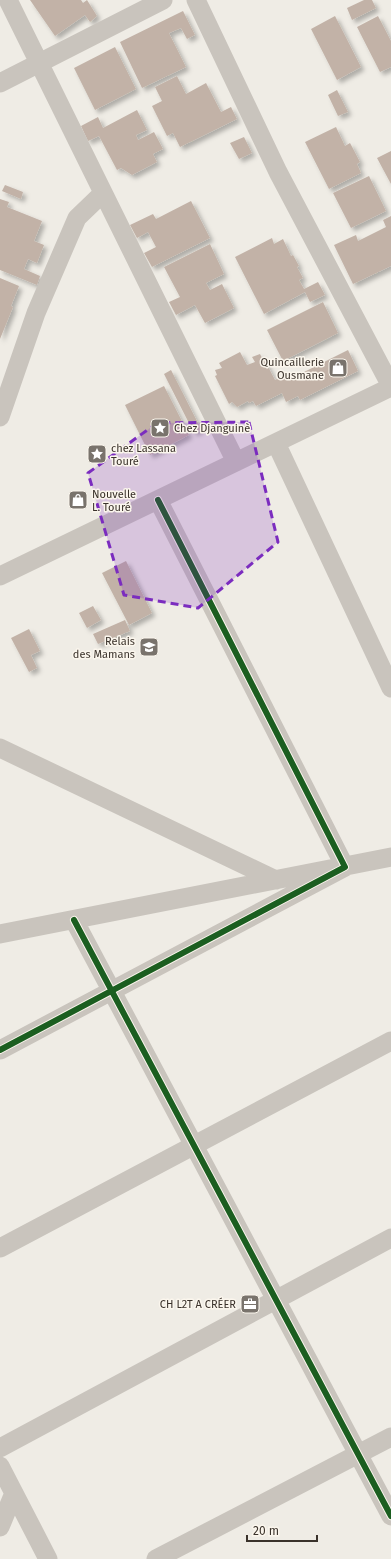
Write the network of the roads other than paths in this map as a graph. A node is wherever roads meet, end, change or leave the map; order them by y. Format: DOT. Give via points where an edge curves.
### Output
graph roads {
  1 [pos="8,0"];
  2 [pos="163,0"];
  3 [pos="196,0"];
  4 [pos="39,63"];
  5 [pos="0,83"];
  6 [pos="103,193"];
  7 [pos="391,387"];
  8 [pos="0,417"];
  9 [pos="276,443"];
  10 [pos="236,462"];
  11 [pos="158,500"];
  12 [pos="0,576"];
  13 [pos="391,688"];
  14 [pos="0,748"];
  15 [pos="389,862"];
  16 [pos="345,867"];
  17 [pos="276,880"];
  18 [pos="74,920"];
  19 [pos="0,934"];
  20 [pos="112,990"];
  21 [pos="391,1041"];
  22 [pos="0,1050"];
  23 [pos="194,1146"];
  24 [pos="391,1238"];
  25 [pos="0,1248"];
  26 [pos="276,1300"];
  27 [pos="391,1437"];
  28 [pos="0,1448"];
  29 [pos="358,1454"];
  30 [pos="0,1466"];
  31 [pos="14,1493"];
  32 [pos="391,1516"];
  33 [pos="0,1527"];
  34 [pos="48,1559"];
  35 [pos="156,1559"];
  1 -- 4 [label="street"];
  2 -- 4 [label="street"];
  3 -- 7 [label="street" via="278,172"];
  4 -- 5 [label="street"];
  4 -- 6 [label="street"];
  6 -- 8 [label="street" via="77,218 36,313"];
  6 -- 10 [label="street"];
  7 -- 9 [label="street"];
  9 -- 10 [label="street"];
  9 -- 13 [label="street"];
  10 -- 11 [label="street"];
  11 -- 12 [label="street"];
  11 -- 16 [label="street"];
  14 -- 17 [label="street"];
  15 -- 16 [label="street"];
  16 -- 17 [label="street"];
  16 -- 20 [label="street"];
  17 -- 18 [label="street"];
  18 -- 19 [label="street"];
  18 -- 20 [label="street"];
  20 -- 22 [label="street"];
  20 -- 23 [label="street"];
  21 -- 23 [label="street"];
  23 -- 25 [label="street"];
  23 -- 26 [label="street"];
  24 -- 26 [label="street"];
  26 -- 28 [label="street"];
  26 -- 29 [label="street"];
  27 -- 29 [label="street"];
  29 -- 32 [label="street"];
  29 -- 35 [label="street"];
  30 -- 31 [label="street"];
  31 -- 33 [label="street"];
  31 -- 34 [label="street"];
}
